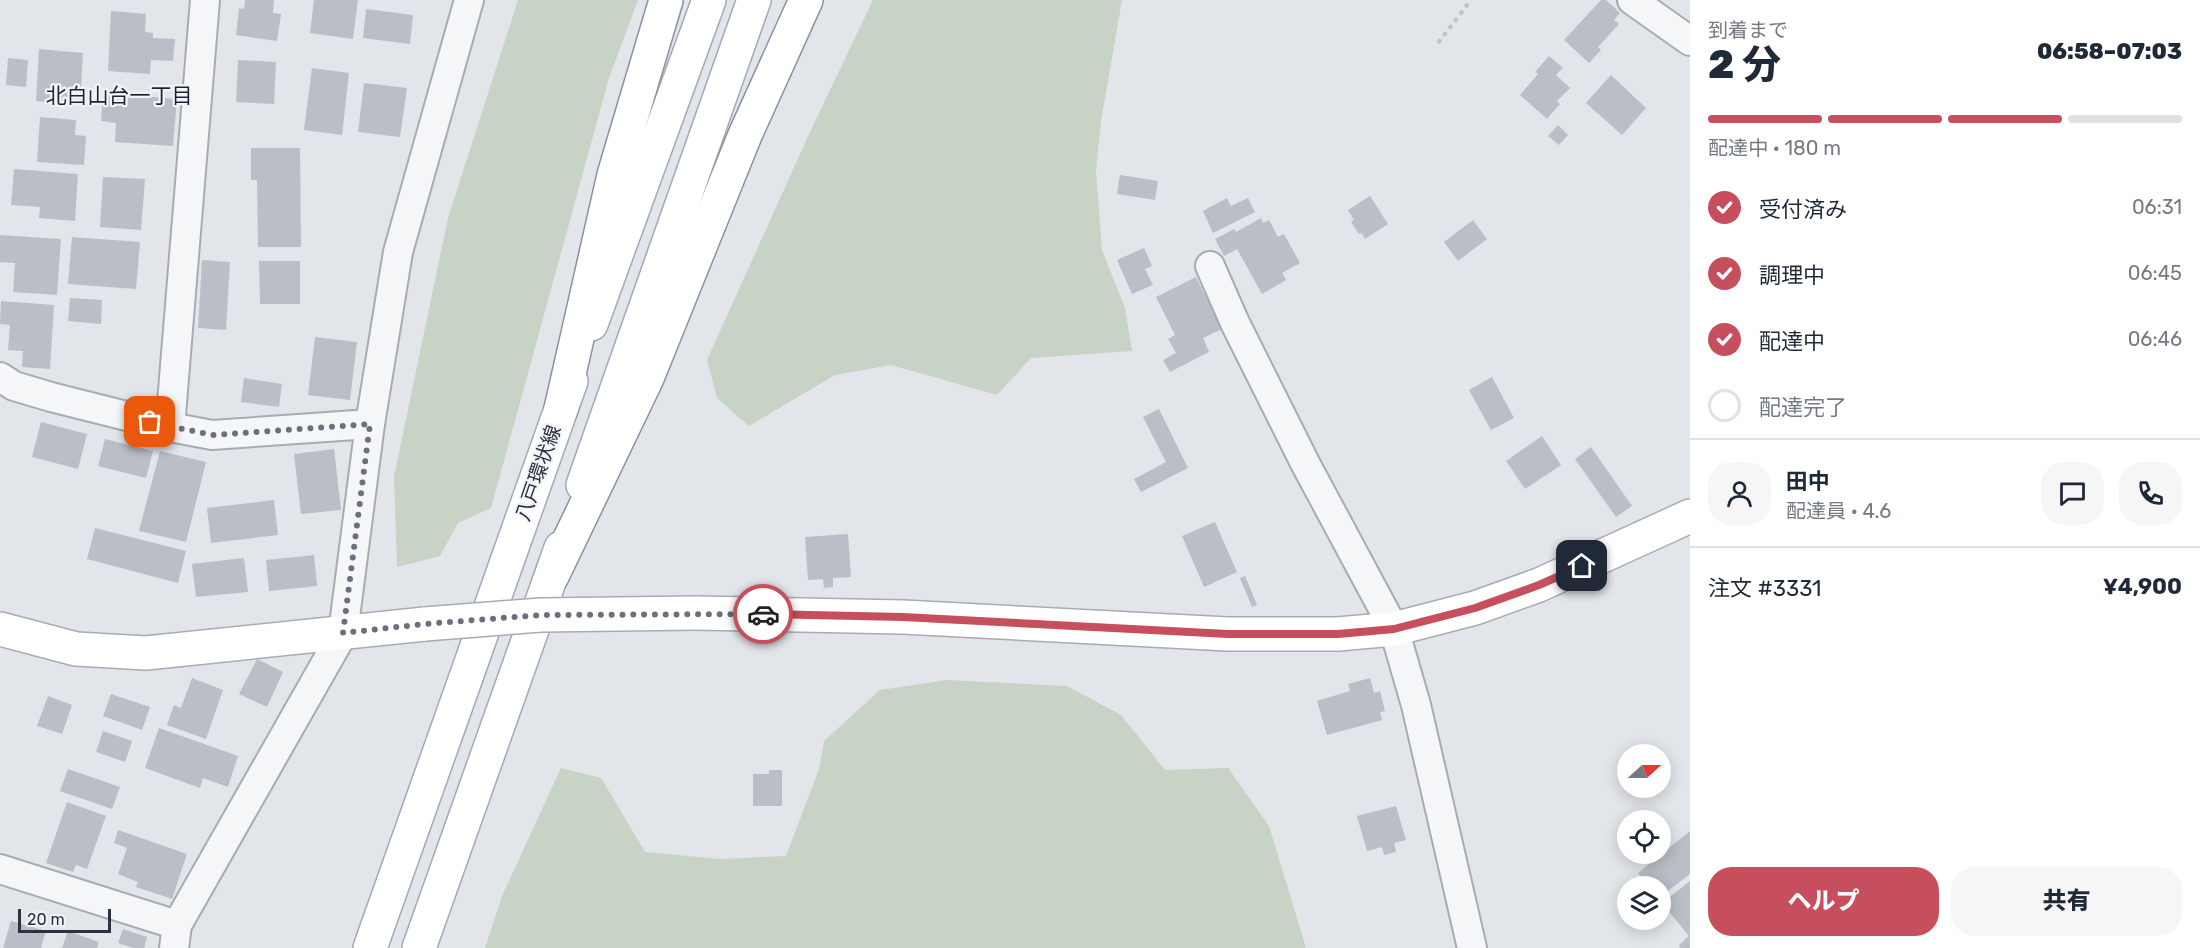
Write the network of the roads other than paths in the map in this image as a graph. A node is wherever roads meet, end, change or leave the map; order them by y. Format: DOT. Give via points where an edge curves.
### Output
graph roads {
  1 [pos="205,0"];
  2 [pos="469,0"];
  3 [pos="666,0"];
  4 [pos="709,0"];
  5 [pos="754,0"];
  6 [pos="806,0"];
  7 [pos="1632,0"];
  8 [pos="1690,41"];
  9 [pos="1210,266"];
  10 [pos="0,377"];
  11 [pos="561,409"];
  12 [pos="370,424"];
  13 [pos="170,427"];
  14 [pos="1690,516"];
  15 [pos="552,576"];
  16 [pos="0,629"];
  17 [pos="1394,629"];
  18 [pos="343,633"];
  19 [pos="0,869"];
  20 [pos="176,937"];
  21 [pos="370,948"];
  22 [pos="419,948"];
  23 [pos="1472,948"];
  1 -- 13 [label="street"];
  2 -- 12 [label="street" via="398,252"];
  3 -- 11 [label="main road" via="614,175"];
  4 -- 11 [label="main road, 八戸環状線"];
  5 -- 15 [label="main road"];
  6 -- 15 [label="main road" via="745,135 647,378"];
  7 -- 8 [label="street"];
  9 -- 17 [label="street" via="1305,464"];
  10 -- 13 [label="street" via="41,394"];
  11 -- 21 [label="main road, 八戸環状線"];
  12 -- 13 [label="street" via="212,435"];
  12 -- 18 [label="street"];
  14 -- 17 [label="main road" via="1539,585 1475,608"];
  15 -- 22 [label="main road"];
  16 -- 18 [label="main road" via="76,649 146,653"];
  17 -- 18 [label="main road, bridge" via="1338,634 1228,634 903,617 695,613 541,615"];
  17 -- 23 [label="street" via="1416,705"];
  18 -- 20 [label="street"];
  19 -- 20 [label="street"];
}
